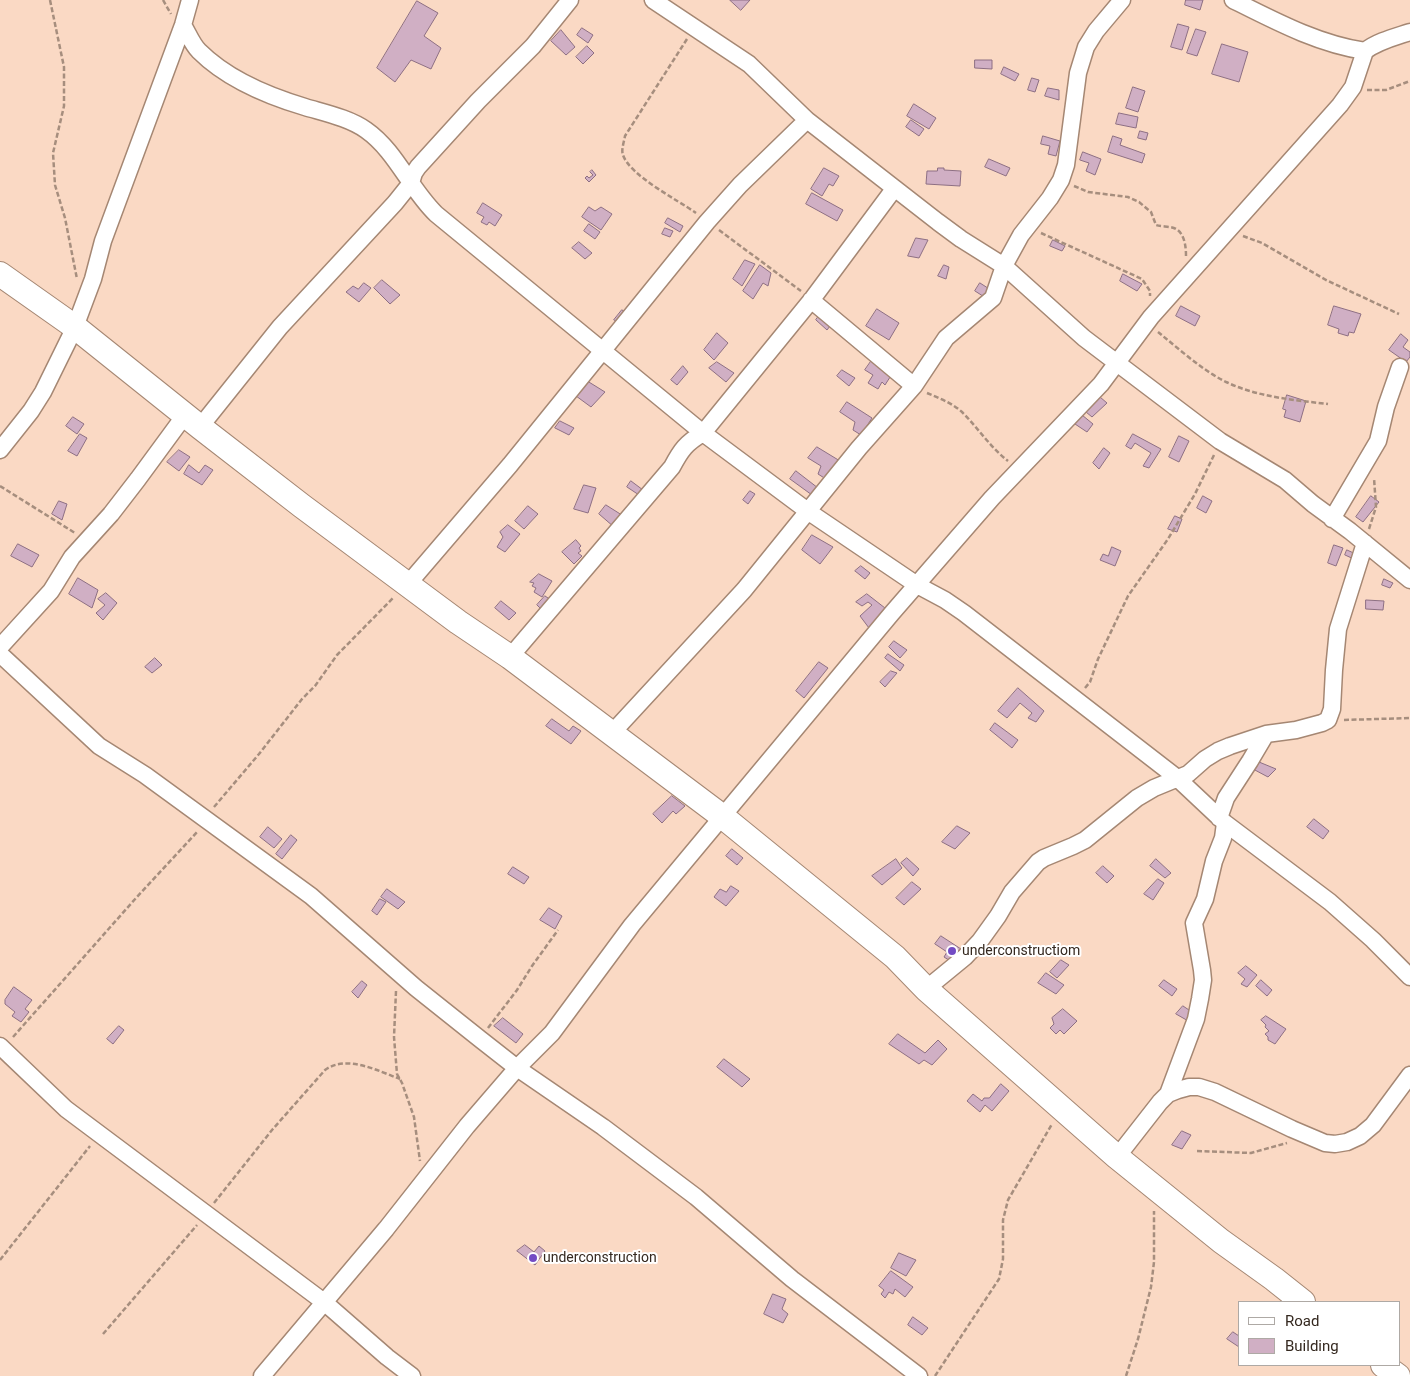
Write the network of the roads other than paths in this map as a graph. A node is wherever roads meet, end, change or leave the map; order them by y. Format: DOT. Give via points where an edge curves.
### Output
graph roads {
  1 [pos="190,0"];
  2 [pos="570,0"];
  3 [pos="653,0"];
  4 [pos="1122,0"];
  5 [pos="1232,0"];
  6 [pos="183,25"];
  7 [pos="1410,32"];
  8 [pos="1365,51"];
  9 [pos="807,120"];
  10 [pos="411,183"];
  11 [pos="894,189"];
  12 [pos="1004,266"];
  13 [pos="0,274"];
  14 [pos="812,299"];
  15 [pos="78,318"];
  16 [pos="603,350"];
  17 [pos="1118,362"];
  18 [pos="1400,367"];
  19 [pos="914,386"];
  20 [pos="192,421"];
  21 [pos="703,433"];
  22 [pos="0,450"];
  23 [pos="809,512"];
  24 [pos="1332,519"];
  25 [pos="1365,543"];
  26 [pos="1410,580"];
  27 [pos="408,584"];
  28 [pos="917,585"];
  29 [pos="0,647"];
  30 [pos="0,654"];
  31 [pos="510,657"];
  32 [pos="612,733"];
  33 [pos="1266,734"];
  34 [pos="1176,777"];
  35 [pos="723,817"];
  36 [pos="1222,820"];
  37 [pos="1410,978"];
  38 [pos="926,989"];
  39 [pos="1,1047"];
  40 [pos="517,1068"];
  41 [pos="1410,1075"];
  42 [pos="1168,1094"];
  43 [pos="1117,1157"];
  44 [pos="1302,1301"];
  45 [pos="324,1302"];
  46 [pos="1385,1366"];
  47 [pos="262,1376"];
  48 [pos="412,1376"];
  49 [pos="919,1376"];
  50 [pos="1398,1376"];
  1 -- 6 [label="street"];
  2 -- 10 [label="street" via="533,46 418,167"];
  3 -- 9 [label="street" via="749,64"];
  4 -- 12 [label="street" via="1086,47 1078,73 1066,165 1061,180"];
  5 -- 8 [label="street" via="1322,41"];
  6 -- 10 [label="street" via="198,50 218,67 250,86 364,128 379,140"];
  6 -- 15 [label="street"];
  7 -- 8 [label="street"];
  8 -- 17 [label="street" via="1353,87 1318,131 1187,275"];
  9 -- 11 [label="street"];
  9 -- 16 [label="street" via="707,222"];
  10 -- 16 [label="street" via="436,214"];
  10 -- 20 [label="street"];
  11 -- 12 [label="street" via="961,239"];
  11 -- 14 [label="street"];
  12 -- 17 [label="street" via="1066,323"];
  12 -- 19 [label="street" via="993,298 946,338"];
  13 -- 15 [label="street"];
  14 -- 19 [label="street"];
  14 -- 21 [label="street"];
  15 -- 20 [label="street"];
  15 -- 22 [label="street" via="43,392"];
  16 -- 21 [label="street"];
  16 -- 27 [label="street"];
  17 -- 24 [label="street" via="1220,441 1285,480"];
  17 -- 28 [label="street"];
  18 -- 24 [label="street" via="1380,436"];
  19 -- 23 [label="street" via="859,448"];
  20 -- 27 [label="street"];
  20 -- 29 [label="street" via="138,479 72,557 51,592"];
  21 -- 23 [label="street"];
  21 -- 31 [label="street" via="680,451 672,467"];
  23 -- 28 [label="street"];
  23 -- 32 [label="street" via="744,590"];
  24 -- 25 [label="street"];
  25 -- 26 [label="street"];
  25 -- 33 [label="street" via="1338,629 1332,709 1328,720 1296,730"];
  27 -- 31 [label="street"];
  28 -- 34 [label="street" via="964,613"];
  28 -- 35 [label="street"];
  30 -- 40 [label="street" via="99,746 145,775 311,896 397,972"];
  31 -- 32 [label="street"];
  32 -- 35 [label="street"];
  33 -- 34 [label="street" via="1218,751 1188,774"];
  33 -- 36 [label="street" via="1226,798"];
  34 -- 36 [label="street"];
  34 -- 38 [label="street" via="1137,798 1085,840 1038,862 1012,892 980,941"];
  35 -- 38 [label="street" via="890,953"];
  35 -- 40 [label="street" via="632,925 552,1033"];
  36 -- 37 [label="street" via="1330,902"];
  36 -- 42 [label="street" via="1223,838 1205,899 1194,923 1202,970 1200,999 1196,1019"];
  38 -- 43 [label="street"];
  39 -- 45 [label="street" via="66,1109"];
  40 -- 45 [label="street"];
  40 -- 49 [label="street" via="696,1197 792,1279"];
  41 -- 42 [label="street" via="1373,1125 1360,1136 1335,1144 1325,1143 1199,1087"];
  42 -- 43 [label="street"];
  43 -- 44 [label="street"];
  45 -- 47 [label="street"];
  45 -- 48 [label="street"];
  46 -- 50 [label="street"];
}
